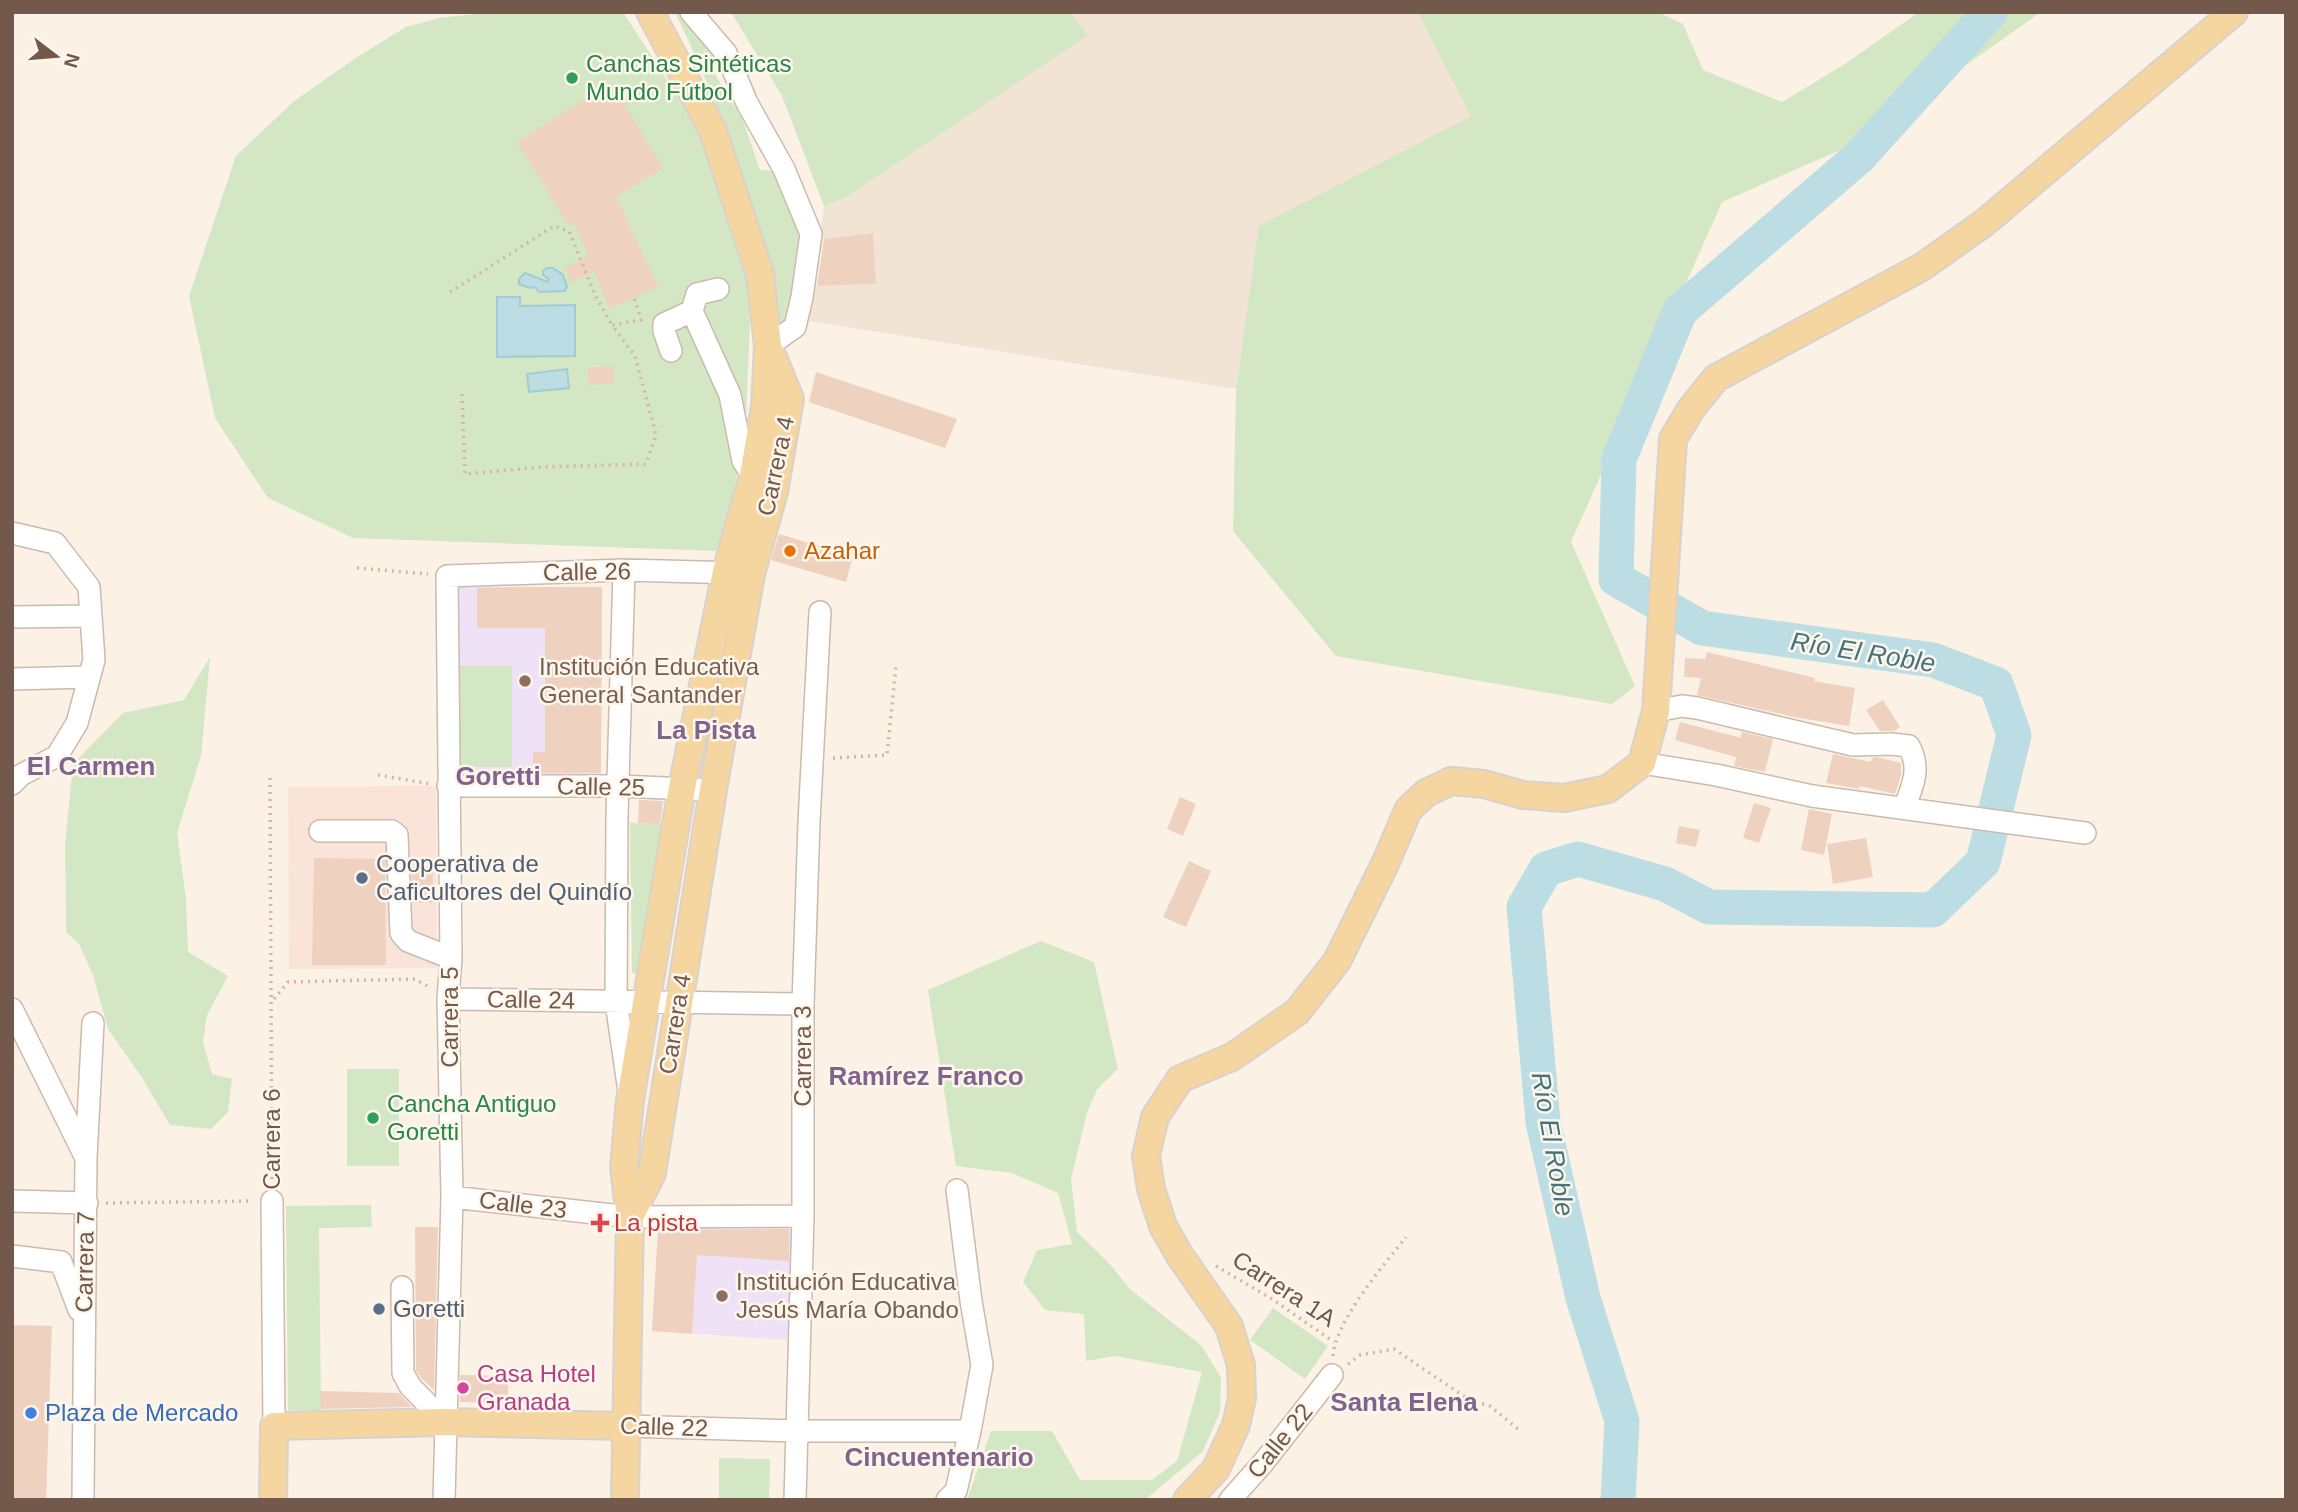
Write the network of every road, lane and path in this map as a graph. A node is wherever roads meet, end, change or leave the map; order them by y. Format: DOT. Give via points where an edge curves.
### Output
graph roads {
  1 [pos="650,12"];
  2 [pos="691,12"];
  3 [pos="2234,12"];
  4 [pos="718,289"];
  5 [pos="450,292"];
  6 [pos="635,297"];
  7 [pos="692,311"];
  8 [pos="612,325"];
  9 [pos="768,346"];
  10 [pos="671,351"];
  11 [pos="463,394"];
  12 [pos="543,460"];
  13 [pos="542,467"];
  14 [pos="753,476"];
  15 [pos="12,533"];
  16 [pos="357,568"];
  17 [pos="624,570"];
  18 [pos="739,573"];
  19 [pos="447,576"];
  20 [pos="820,612"];
  21 [pos="91,616"];
  22 [pos="12,617"];
  23 [pos="896,666"];
  24 [pos="89,677"];
  25 [pos="12,678"];
  26 [pos="1656,711"];
  27 [pos="813,758"];
  28 [pos="1642,763"];
  29 [pos="378,775"];
  30 [pos="270,778"];
  31 [pos="12,783"];
  32 [pos="448,786"];
  33 [pos="618,786"];
  34 [pos="681,788"];
  35 [pos="713,790"];
  36 [pos="1904,808"];
  37 [pos="320,831"];
  38 [pos="2085,833"];
  39 [pos="451,958"];
  40 [pos="448,999"];
  41 [pos="272,1001"];
  42 [pos="616,1002"];
  43 [pos="679,1002"];
  44 [pos="645,1003"];
  45 [pos="803,1004"];
  46 [pos="12,1009"];
  47 [pos="93,1024"];
  48 [pos="629,1100"];
  49 [pos="86,1158"];
  50 [pos="957,1190"];
  51 [pos="452,1197"];
  52 [pos="12,1201"];
  53 [pos="272,1201"];
  54 [pos="87,1203"];
  55 [pos="803,1216"];
  56 [pos="630,1217"];
  57 [pos="1406,1237"];
  58 [pos="12,1256"];
  59 [pos="1214,1265"];
  60 [pos="402,1287"];
  61 [pos="84,1321"];
  62 [pos="1334,1342"];
  63 [pos="1332,1376"];
  64 [pos="444,1422"];
  65 [pos="274,1426"];
  66 [pos="625,1426"];
  67 [pos="1518,1429"];
  68 [pos="798,1431"];
  69 [pos="970,1431"];
  70 [pos="951,1496"];
  71 [pos="1190,1499"];
  72 [pos="83,1500"];
  73 [pos="273,1500"];
  74 [pos="444,1500"];
  75 [pos="625,1500"];
  76 [pos="794,1500"];
  77 [pos="1230,1500"];
  1 -- 9 [label="main road" via="713,131 760,274"];
  2 -- 9 [label="street" via="726,53 811,234 795,327"];
  3 -- 26 [label="main road" via="1994,214 1922,267 1716,378 1690,409 1673,439"];
  4 -- 7 [label="street" via="697,294"];
  5 -- 8 [label="path" via="554,226 569,231"];
  6 -- 8 [label="path" via="641,320"];
  7 -- 10 [label="street" via="664,324"];
  7 -- 14 [label="street" via="730,396 743,461"];
  8 -- 13 [label="path" via="635,356 656,435 646,464"];
  9 -- 14 [label="main road, Carrera 4" via="765,405"];
  9 -- 18 [label="main road, Carrera 4" via="790,399 774,492"];
  11 -- 13 [label="path" via="465,474"];
  12 -- 13 [label="path"];
  14 -- 18 [label="main road, Carrera 4"];
  15 -- 21 [label="street" via="55,543 89,587"];
  16 -- 19 [label="path"];
  17 -- 18 [label="street, Calle 26"];
  17 -- 19 [label="street, Calle 26"];
  17 -- 33 [label="street, Carrera 4"];
  18 -- 34 [label="main road, Carrera 4"];
  18 -- 35 [label="main road, Carrera 4"];
  19 -- 32 [label="street, Carrera 5"];
  20 -- 27 [label="street, Carrera 3"];
  21 -- 22 [label="street"];
  21 -- 24 [label="street" via="94,660"];
  23 -- 27 [label="path" via="887,755"];
  24 -- 25 [label="street"];
  24 -- 31 [label="street" via="77,723 57,756"];
  26 -- 28 [label="main road"];
  26 -- 36 [label="street" via="1682,706 1853,746 1909,746 1915,757 1915,779"];
  27 -- 45 [label="street, Carrera 3"];
  28 -- 36 [label="street" via="1812,796"];
  28 -- 71 [label="main road" via="1608,789 1564,798 1451,781 1426,793 1408,810 1337,961 1297,1012 1232,1056 1180,1079 1155,1117 1146,1156 1163,1226 1229,1326 1241,1365 1242,1398 1236,1425 1216,1469"];
  29 -- 32 [label="path"];
  30 -- 41 [label="path, Carrera 6"];
  32 -- 33 [label="street, Calle 25"];
  32 -- 39 [label="street, Carrera 5"];
  33 -- 34 [label="street, Calle 25"];
  33 -- 42 [label="street, Carrera 4"];
  34 -- 35 [label="street, Calle 25"];
  34 -- 44 [label="main road, Carrera 4"];
  35 -- 43 [label="main road, Carrera 4"];
  36 -- 38 [label="street"];
  37 -- 39 [label="street" via="392,831 397,835 401,933 408,941"];
  39 -- 40 [label="street, Carrera 5"];
  40 -- 41 [label="path" via="415,979 288,982"];
  40 -- 42 [label="street, Calle 24"];
  40 -- 51 [label="street, Carrera 5"];
  41 -- 53 [label="path, Carrera 6"];
  42 -- 44 [label="street, Calle 24"];
  42 -- 48 [label="street, Carrera 4"];
  43 -- 44 [label="street, Calle 24"];
  43 -- 45 [label="street, Calle 24"];
  43 -- 56 [label="main road, Carrera 4" via="652,1173"];
  44 -- 48 [label="main road, Carrera 4"];
  45 -- 55 [label="street, Carrera 3"];
  46 -- 49 [label="street"];
  47 -- 49 [label="street, Carrera 7"];
  48 -- 56 [label="main road, Carrera 4" via="624,1167"];
  49 -- 54 [label="street, Carrera 7"];
  50 -- 69 [label="street" via="982,1365"];
  51 -- 56 [label="street, Calle 23"];
  51 -- 64 [label="street, Carrera 5"];
  52 -- 54 [label="street"];
  53 -- 54 [label="path"];
  53 -- 65 [label="street, Carrera 6"];
  54 -- 61 [label="street, Carrera 7"];
  55 -- 56 [label="street, Calle 23"];
  55 -- 68 [label="street, Carrera 3"];
  56 -- 66 [label="main road, Carrera 4"];
  57 -- 62 [label="path" via="1367,1286"];
  58 -- 61 [label="street" via="61,1262"];
  59 -- 62 [label="path, Carrera 1A" via="1272,1298"];
  60 -- 64 [label="street" via="403,1373"];
  61 -- 72 [label="street, Carrera 7"];
  62 -- 63 [label="path"];
  63 -- 67 [label="path" via="1360,1355 1394,1349 1471,1401 1490,1406"];
  63 -- 77 [label="street, Calle 22"];
  64 -- 65 [label="main road, Calle 22"];
  64 -- 66 [label="main road, Calle 22"];
  64 -- 74 [label="street, Carrera 5"];
  65 -- 73 [label="main road, Carrera 6"];
  66 -- 68 [label="street, Calle 22"];
  66 -- 75 [label="main road, Carrera 4"];
  68 -- 69 [label="street, Calle 22"];
  68 -- 76 [label="street, Carrera 3"];
  69 -- 70 [label="street"];
}
